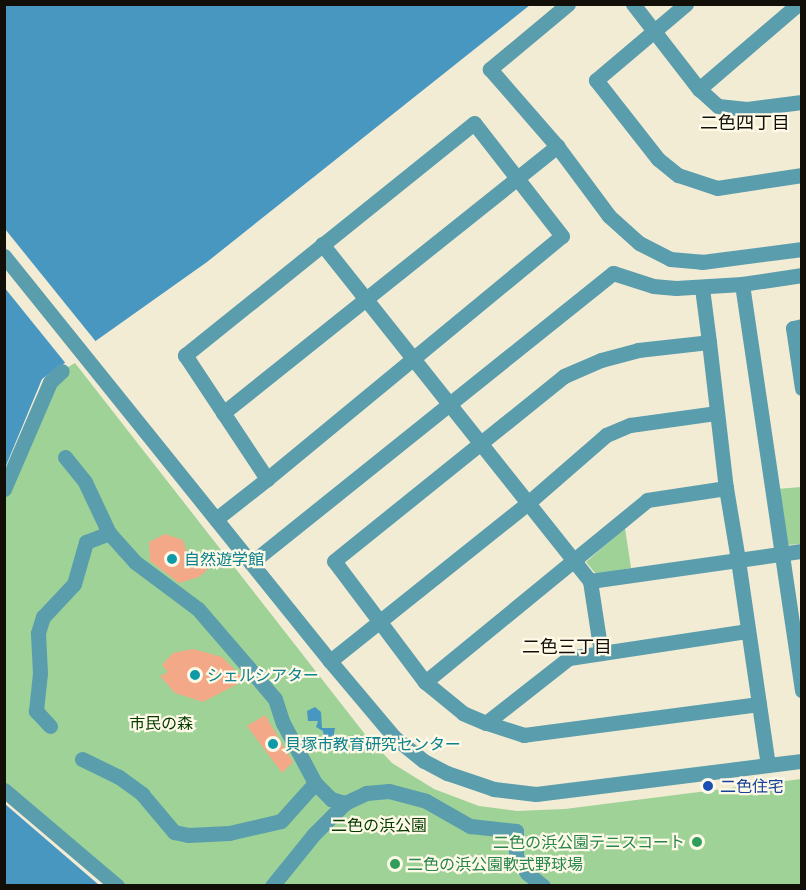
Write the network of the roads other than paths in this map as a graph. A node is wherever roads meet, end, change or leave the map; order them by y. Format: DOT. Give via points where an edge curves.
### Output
graph roads {
  1 [pos="568,4"];
  2 [pos="633,4"];
  3 [pos="686,4"];
  4 [pos="798,4"];
  5 [pos="654,30"];
  6 [pos="699,89"];
  7 [pos="801,102"];
  8 [pos="557,146"];
  9 [pos="801,175"];
  10 [pos="517,178"];
  11 [pos="322,244"];
  12 [pos="801,249"];
  13 [pos="4,256"];
  14 [pos="801,275"];
  15 [pos="742,284"];
  16 [pos="702,288"];
  17 [pos="367,298"];
  18 [pos="801,326"];
  19 [pos="709,342"];
  20 [pos="412,360"];
  21 [pos="62,371"];
  22 [pos="801,388"];
  23 [pos="448,404"];
  24 [pos="223,413"];
  25 [pos="717,413"];
  26 [pos="481,445"];
  27 [pos="65,457"];
  28 [pos="267,479"];
  29 [pos="726,488"];
  30 [pos="4,489"];
  31 [pos="529,502"];
  32 [pos="216,519"];
  33 [pos="109,533"];
  34 [pos="801,551"];
  35 [pos="782,554"];
  36 [pos="738,560"];
  37 [pos="574,561"];
  38 [pos="251,563"];
  39 [pos="590,581"];
  40 [pos="378,623"];
  41 [pos="748,631"];
  42 [pos="601,653"];
  43 [pos="330,661"];
  44 [pos="425,682"];
  45 [pos="801,691"];
  46 [pos="759,704"];
  47 [pos="486,723"];
  48 [pos="50,726"];
  49 [pos="81,759"];
  50 [pos="801,760"];
  51 [pos="768,765"];
  52 [pos="315,783"];
  53 [pos="4,790"];
  54 [pos="345,803"];
  55 [pos="117,885"];
  56 [pos="272,885"];
  57 [pos="543,885"];
  1 -- 8 [label="street" via="490,69"];
  2 -- 5 [label="street"];
  3 -- 5 [label="street"];
  4 -- 6 [label="street"];
  5 -- 6 [label="street"];
  5 -- 9 [label="street" via="596,80 658,159 678,175 717,188"];
  6 -- 7 [label="street" via="718,106 747,109"];
  8 -- 10 [label="street"];
  8 -- 12 [label="street" via="609,216 639,243 670,259 702,262"];
  10 -- 11 [label="street" via="474,123"];
  10 -- 17 [label="street"];
  10 -- 20 [label="street" via="562,236"];
  11 -- 17 [label="street"];
  11 -- 24 [label="street" via="185,355"];
  13 -- 32 [label="street"];
  14 -- 15 [label="street"];
  15 -- 16 [label="street"];
  15 -- 35 [label="street"];
  16 -- 19 [label="street"];
  16 -- 23 [label="street" via="653,286 613,273"];
  17 -- 20 [label="street"];
  17 -- 24 [label="street"];
  18 -- 22 [label="street" via="793,328"];
  19 -- 25 [label="street"];
  19 -- 26 [label="street" via="638,351 601,360 564,376"];
  20 -- 23 [label="street"];
  20 -- 28 [label="street"];
  21 -- 30 [label="street" via="50,382"];
  23 -- 26 [label="street"];
  23 -- 38 [label="street"];
  24 -- 28 [label="street"];
  25 -- 29 [label="street"];
  25 -- 31 [label="street" via="630,425 606,435"];
  26 -- 31 [label="street"];
  26 -- 40 [label="street" via="334,561"];
  27 -- 33 [label="street" via="85,482"];
  28 -- 32 [label="street"];
  29 -- 36 [label="street"];
  29 -- 37 [label="street" via="647,500"];
  31 -- 37 [label="street"];
  31 -- 40 [label="street"];
  32 -- 38 [label="street"];
  33 -- 48 [label="street" via="86,542 74,584 40,625 36,711"];
  33 -- 52 [label="street" via="135,562 198,609 275,699 283,723"];
  34 -- 35 [label="street"];
  35 -- 36 [label="street"];
  35 -- 45 [label="street"];
  36 -- 39 [label="street"];
  36 -- 41 [label="street"];
  37 -- 39 [label="street"];
  37 -- 44 [label="street"];
  38 -- 43 [label="street"];
  39 -- 42 [label="street"];
  40 -- 43 [label="street"];
  40 -- 44 [label="street"];
  41 -- 42 [label="street"];
  41 -- 46 [label="street"];
  42 -- 47 [label="street" via="569,658"];
  43 -- 51 [label="street" via="409,750 447,773 494,789 556,793"];
  44 -- 47 [label="street" via="463,713"];
  46 -- 47 [label="street" via="524,735"];
  46 -- 51 [label="street"];
  49 -- 52 [label="street" via="119,777 142,794 174,832 188,835 230,833 281,822"];
  50 -- 51 [label="street"];
  52 -- 54 [label="street" via="331,799"];
  53 -- 55 [label="street"];
  54 -- 56 [label="street"];
  54 -- 57 [label="street" via="366,793 389,791 426,801 470,826 516,831 516,857 527,873"];
}
